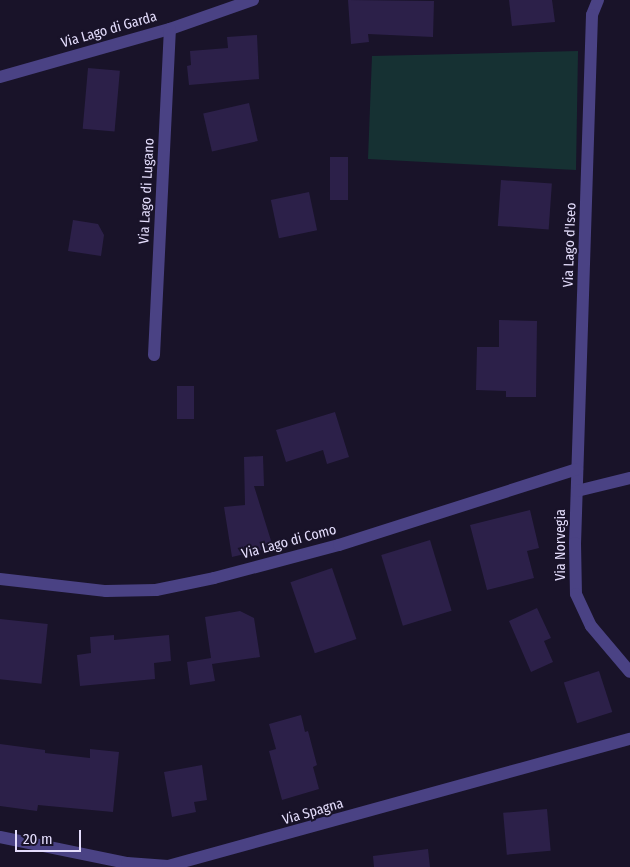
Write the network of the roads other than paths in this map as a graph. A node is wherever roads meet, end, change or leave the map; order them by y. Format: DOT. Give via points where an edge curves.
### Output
graph roads {
  1 [pos="254,0"];
  2 [pos="598,0"];
  3 [pos="170,29"];
  4 [pos="0,77"];
  5 [pos="154,355"];
  6 [pos="578,469"];
  7 [pos="630,478"];
  8 [pos="577,491"];
  9 [pos="0,579"];
  10 [pos="630,672"];
  11 [pos="630,739"];
  12 [pos="0,837"];
  1 -- 3 [label="street, Via Lago di Garda"];
  2 -- 6 [label="street, Via Lago d'Iseo" via="592,16"];
  3 -- 4 [label="street, Via Lago di Garda"];
  3 -- 5 [label="street, Via Lago di Lugano"];
  6 -- 8 [label="street, Via Lago d'Iseo"];
  6 -- 9 [label="street, Via Lago di Como" via="339,545 156,590 106,591"];
  7 -- 8 [label="street"];
  8 -- 10 [label="street, Via Norvegia" via="576,594 591,626"];
  11 -- 12 [label="street, Via Spagna" via="168,866 127,864"];
}
